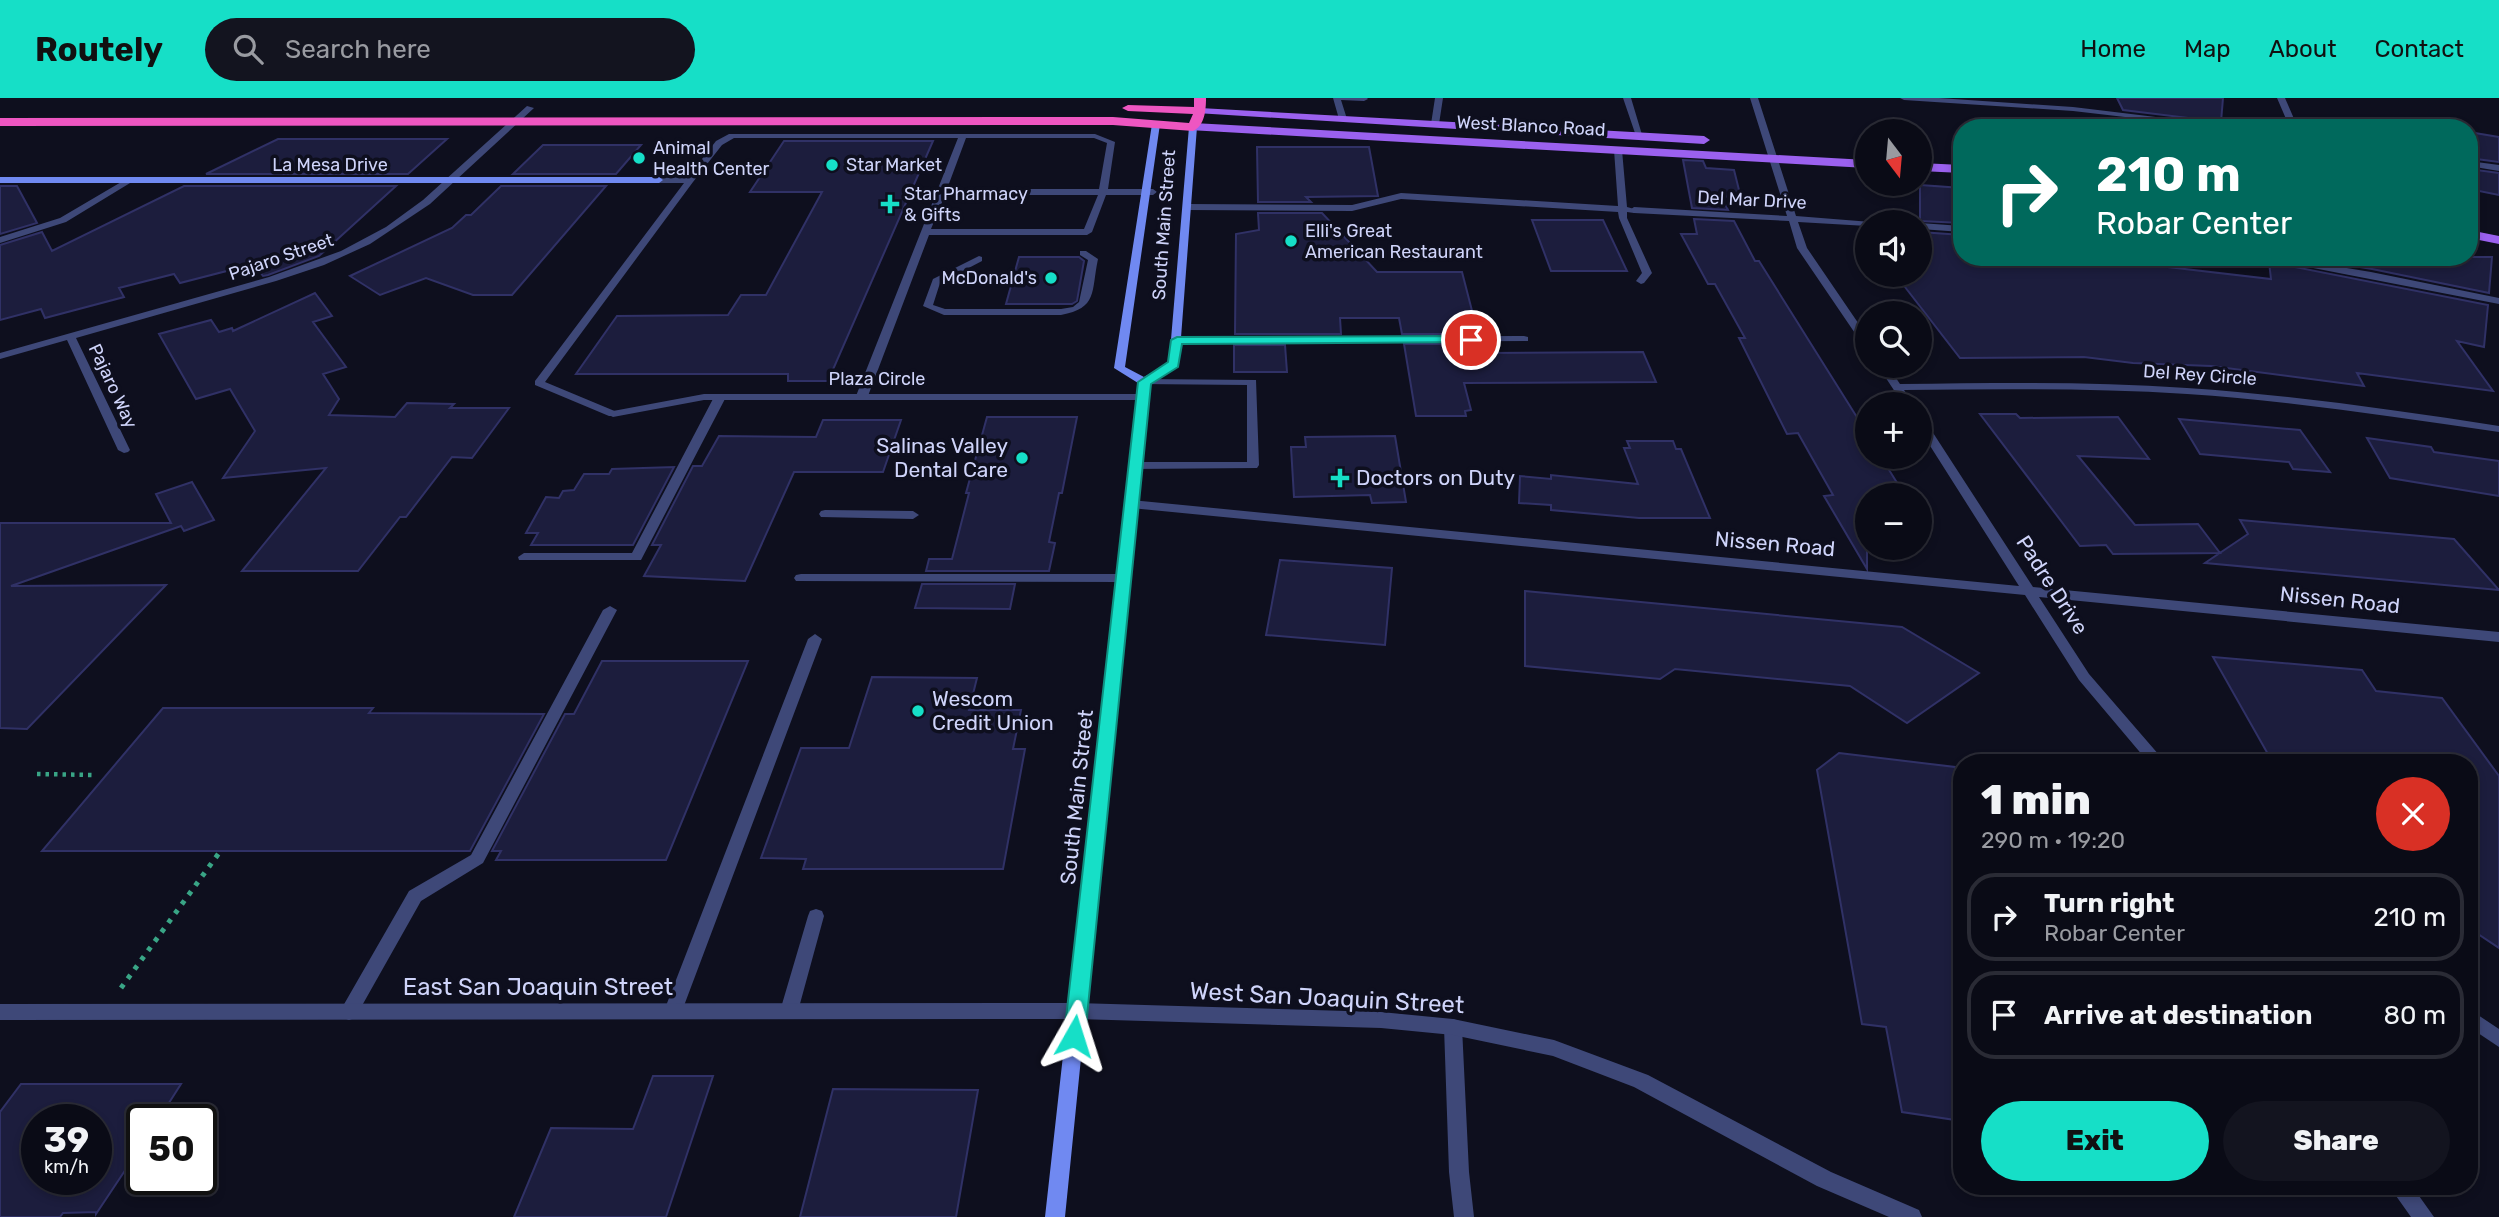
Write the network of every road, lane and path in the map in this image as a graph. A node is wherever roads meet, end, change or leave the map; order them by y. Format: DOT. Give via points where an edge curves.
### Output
graph roads {
  1 [pos="1200,98"];
  2 [pos="1339,98"];
  3 [pos="1439,98"];
  4 [pos="1627,98"];
  5 [pos="1754,98"];
  6 [pos="1904,98"];
  7 [pos="2281,98"];
  8 [pos="1364,99"];
  9 [pos="1159,104"];
  10 [pos="516,108"];
  11 [pos="530,108"];
  12 [pos="543,108"];
  13 [pos="1114,108"];
  14 [pos="1200,111"];
  15 [pos="1343,119"];
  16 [pos="2162,119"];
  17 [pos="2290,119"];
  18 [pos="514,121"];
  19 [pos="0,122"];
  20 [pos="1156,124"];
  21 [pos="1435,124"];
  22 [pos="1193,127"];
  23 [pos="963,136"];
  24 [pos="1640,136"];
  25 [pos="1716,141"];
  26 [pos="1760,143"];
  27 [pos="1786,145"];
  28 [pos="1618,150"];
  29 [pos="1933,154"];
  30 [pos="1953,155"];
  31 [pos="1771,158"];
  32 [pos="1855,163"];
  33 [pos="2478,164"];
  34 [pos="1932,168"];
  35 [pos="2499,168"];
  36 [pos="1953,169"];
  37 [pos="0,180"];
  38 [pos="131,180"];
  39 [pos="451,180"];
  40 [pos="659,180"];
  41 [pos="690,180"];
  42 [pos="941,192"];
  43 [pos="1103,192"];
  44 [pos="1149,192"];
  45 [pos="1187,207"];
  46 [pos="1622,209"];
  47 [pos="1791,218"];
  48 [pos="1855,222"];
  49 [pos="2478,222"];
  50 [pos="2499,226"];
  51 [pos="1932,227"];
  52 [pos="1953,228"];
  53 [pos="925,232"];
  54 [pos="2478,236"];
  55 [pos="0,240"];
  56 [pos="2499,240"];
  57 [pos="1083,253"];
  58 [pos="979,259"];
  59 [pos="2316,266"];
  60 [pos="1641,281"];
  61 [pos="2499,301"];
  62 [pos="1855,325"];
  63 [pos="70,336"];
  64 [pos="1177,340"];
  65 [pos="1524,340"];
  66 [pos="0,355"];
  67 [pos="1891,378"];
  68 [pos="1897,387"];
  69 [pos="1144,389"];
  70 [pos="1900,392"];
  71 [pos="862,396"];
  72 [pos="720,397"];
  73 [pos="2499,429"];
  74 [pos="1932,441"];
  75 [pos="124,450"];
  76 [pos="1135,466"];
  77 [pos="1131,504"];
  78 [pos="825,514"];
  79 [pos="913,515"];
  80 [pos="524,557"];
  81 [pos="801,578"];
  82 [pos="1123,578"];
  83 [pos="2027,589"];
  84 [pos="610,610"];
  85 [pos="2499,637"];
  86 [pos="815,639"];
  87 [pos="2150,754"];
  88 [pos="37,774"];
  89 [pos="94,775"];
  90 [pos="219,853"];
  91 [pos="816,916"];
  92 [pos="103,1011"];
  93 [pos="673,1011"];
  94 [pos="789,1011"];
  95 [pos="1077,1011"];
  96 [pos="0,1012"];
  97 [pos="349,1012"];
  98 [pos="2478,1024"];
  99 [pos="1453,1027"];
  100 [pos="2499,1039"];
  101 [pos="2406,1195"];
  102 [pos="1055,1217"];
  103 [pos="1464,1217"];
  104 [pos="1912,1217"];
  105 [pos="2424,1217"];
  1 -- 14 [label="highway, South Main Street"];
  2 -- 8 [label="street"];
  2 -- 15 [label="street"];
  3 -- 21 [label="street"];
  4 -- 24 [label="street"];
  5 -- 26 [label="street"];
  6 -- 16 [label="street"];
  7 -- 17 [label="street"];
  9 -- 13 [label="highway"];
  9 -- 14 [label="highway"];
  9 -- 20 [label="highway, South Main Street"];
  10 -- 11 [label="highway"];
  11 -- 12 [label="highway"];
  11 -- 18 [label="street, Pajaro Street"];
  14 -- 15 [label="main road, West Blanco Road"];
  14 -- 22 [label="highway, South Main Street"];
  15 -- 21 [label="main road, West Blanco Road"];
  18 -- 19 [label="highway"];
  18 -- 20 [label="highway"];
  18 -- 39 [label="street, Pajaro Street"];
  20 -- 22 [label="highway"];
  20 -- 44 [label="main road, South Main Street"];
  21 -- 24 [label="main road, West Blanco Road"];
  22 -- 28 [label="main road, West Blanco Road"];
  22 -- 45 [label="main road, South Main Street"];
  23 -- 41 [label="street" via="732,136 719,143"];
  23 -- 42 [label="street"];
  23 -- 43 [label="street" via="1106,138 1112,145"];
  24 -- 25 [label="main road, West Blanco Road"];
  26 -- 27 [label="main road"];
  26 -- 31 [label="street"];
  28 -- 31 [label="main road, West Blanco Road"];
  28 -- 46 [label="street"];
  29 -- 30 [label="main road"];
  31 -- 32 [label="main road, West Blanco Road"];
  31 -- 47 [label="street"];
  33 -- 35 [label="street"];
  34 -- 36 [label="main road"];
  37 -- 38 [label="main road, La Mesa Drive"];
  38 -- 39 [label="main road, La Mesa Drive"];
  38 -- 55 [label="street" via="62,220"];
  39 -- 40 [label="main road, La Mesa Drive"];
  39 -- 63 [label="street, Pajaro Street" via="386,231 320,262"];
  40 -- 41 [label="street"];
  41 -- 72 [label="street, Plaza Circle" via="539,383 612,414"];
  42 -- 43 [label="street"];
  42 -- 53 [label="street"];
  43 -- 44 [label="street"];
  43 -- 53 [label="street" via="1087,232"];
  44 -- 69 [label="main road, South Main Street" via="1119,368"];
  45 -- 46 [label="street, Del Mar Drive" via="1352,208 1401,196"];
  45 -- 64 [label="main road, South Main Street"];
  46 -- 47 [label="street, Del Mar Drive"];
  46 -- 60 [label="street" via="1647,273"];
  47 -- 48 [label="street, Del Mar Drive"];
  47 -- 62 [label="street" via="1802,248"];
  49 -- 50 [label="main road"];
  51 -- 52 [label="street"];
  53 -- 71 [label="street"];
  54 -- 56 [label="main road"];
  57 -- 58 [label="street" via="1093,259 1084,303 1076,309 944,312 929,306 936,281"];
  59 -- 61 [label="street"];
  63 -- 66 [label="street, Pajaro Street"];
  63 -- 75 [label="street, Pajaro Way"];
  64 -- 65 [label="street"];
  64 -- 69 [label="main road, South Main Street" via="1174,364"];
  67 -- 68 [label="street"];
  68 -- 70 [label="street"];
  68 -- 73 [label="street, Del Rey Circle" via="2190,391"];
  69 -- 71 [label="street, Plaza Circle"];
  69 -- 76 [label="main road, South Main Street"];
  69 -- 76 [label="street, Plaza Circle" via="1252,382 1253,466"];
  71 -- 72 [label="street, Plaza Circle"];
  72 -- 80 [label="street" via="636,557"];
  74 -- 83 [label="street, Padre Drive"];
  76 -- 77 [label="main road, South Main Street"];
  77 -- 82 [label="main road, South Main Street"];
  77 -- 83 [label="street, Nissen Road"];
  78 -- 79 [label="street"];
  81 -- 82 [label="street"];
  82 -- 95 [label="main road, South Main Street"];
  83 -- 85 [label="street, Nissen Road"];
  83 -- 87 [label="street, Padre Drive" via="2084,677"];
  84 -- 97 [label="street" via="477,859 415,896"];
  86 -- 93 [label="street"];
  88 -- 89 [label="path"];
  90 -- 92 [label="path"];
  91 -- 94 [label="street"];
  92 -- 96 [label="street, East San Joaquin Street"];
  92 -- 97 [label="street, East San Joaquin Street"];
  93 -- 94 [label="street, East San Joaquin Street"];
  93 -- 97 [label="street, East San Joaquin Street"];
  94 -- 95 [label="street, East San Joaquin Street"];
  95 -- 99 [label="street, West San Joaquin Street" via="1381,1020"];
  95 -- 102 [label="main road, South Main Street"];
  98 -- 100 [label="street"];
  99 -- 103 [label="street"];
  99 -- 104 [label="street, West San Joaquin Street" via="1553,1048 1641,1081 1824,1179"];
  101 -- 105 [label="street"];
}
